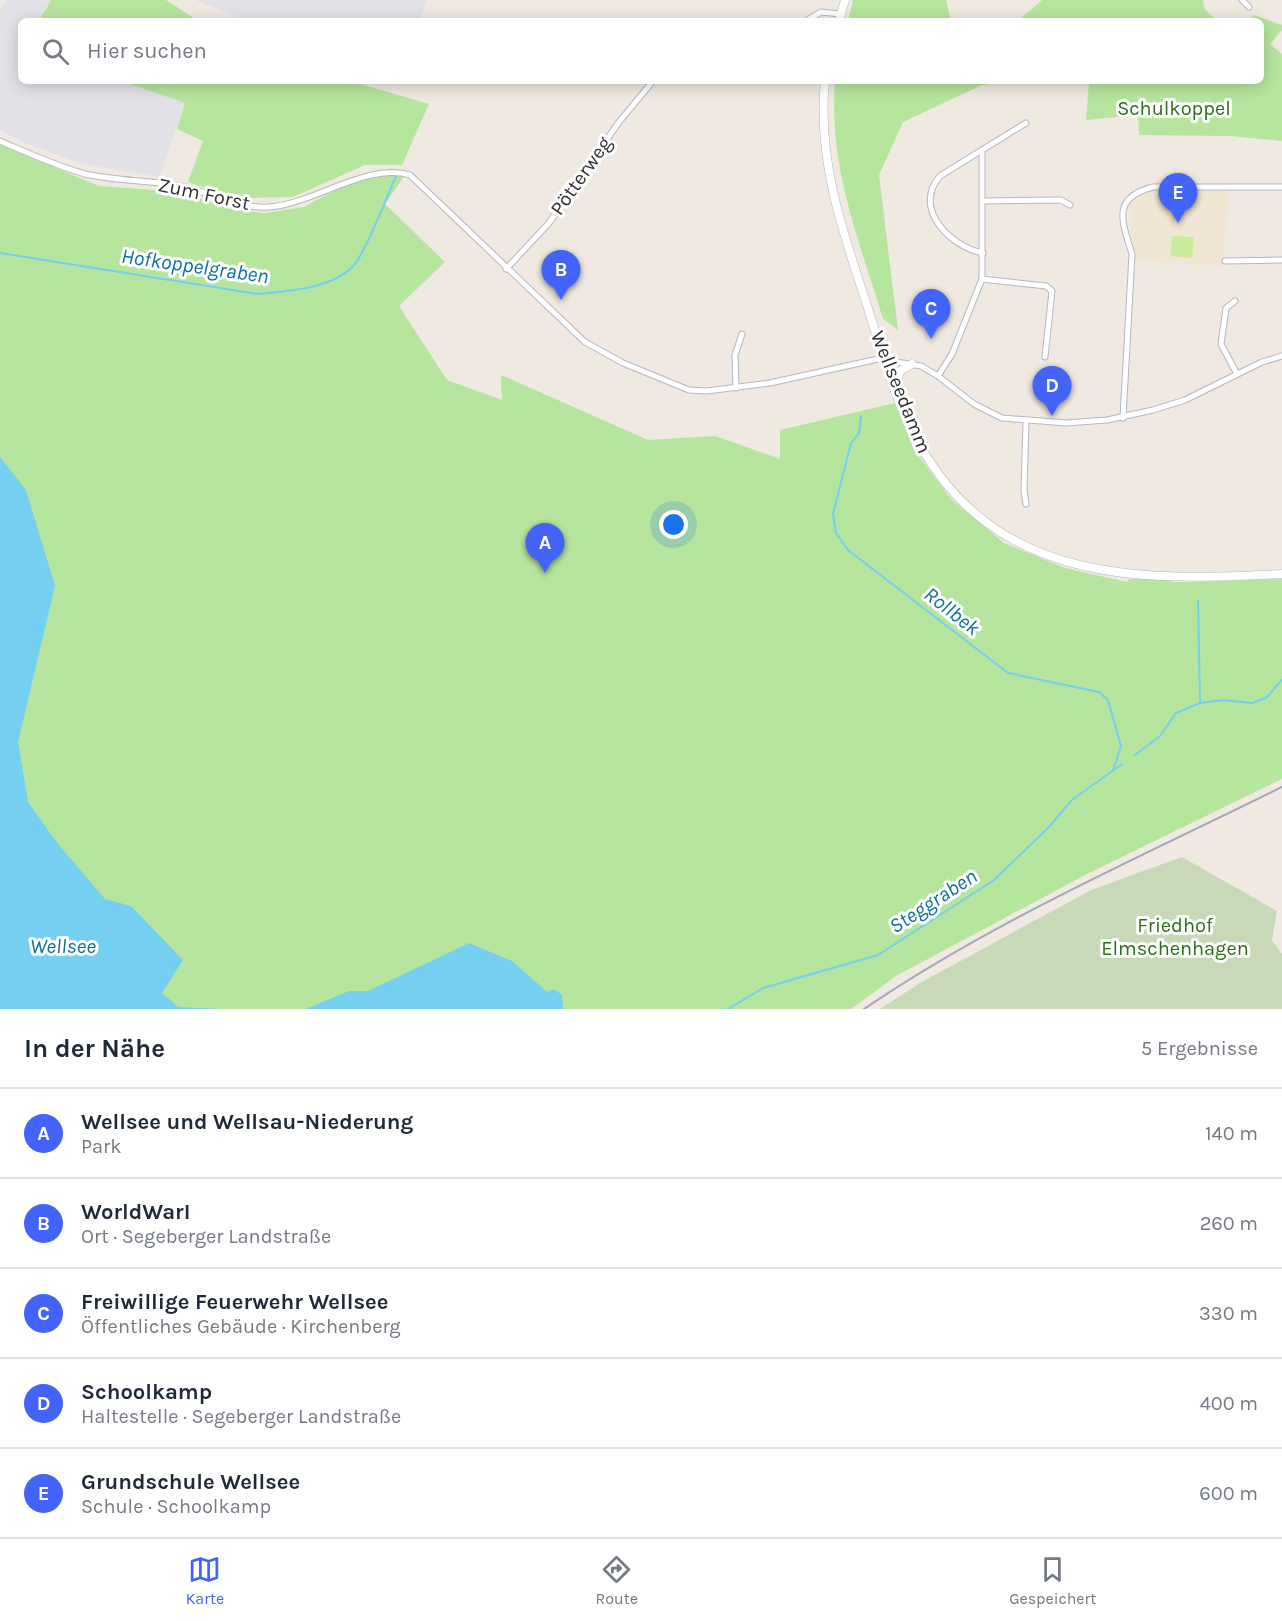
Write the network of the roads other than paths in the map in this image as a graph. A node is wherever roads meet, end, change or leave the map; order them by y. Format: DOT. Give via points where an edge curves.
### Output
graph roads {
  1 [pos="845,0"];
  2 [pos="1242,0"];
  3 [pos="1249,7"];
  4 [pos="840,17"];
  5 [pos="812,18"];
  6 [pos="651,84"];
  7 [pos="825,84"];
  8 [pos="1026,123"];
  9 [pos="0,141"];
  10 [pos="982,150"];
  11 [pos="1282,187"];
  12 [pos="983,201"];
  13 [pos="1070,205"];
  14 [pos="982,253"];
  15 [pos="1282,260"];
  16 [pos="1225,261"];
  17 [pos="506,269"];
  18 [pos="982,279"];
  19 [pos="1235,301"];
  20 [pos="742,334"];
  21 [pos="1282,356"];
  22 [pos="1045,357"];
  23 [pos="885,359"];
  24 [pos="912,364"];
  25 [pos="1237,374"];
  26 [pos="938,376"];
  27 [pos="736,388"];
  28 [pos="895,389"];
  29 [pos="1124,418"];
  30 [pos="1026,422"];
  31 [pos="1026,504"];
  32 [pos="1282,574"];
  1 -- 4 [label="main road"];
  2 -- 3 [label="street"];
  4 -- 5 [label="street" via="822,12"];
  6 -- 17 [label="street, Pötterweg" via="619,122 549,223"];
  7 -- 23 [label="main road, Wellseedamm" via="827,170"];
  8 -- 10 [label="street"];
  9 -- 17 [label="street, Zum Forst" via="48,162 99,176 182,186 233,204 268,207 303,201 379,173 410,175"];
  10 -- 12 [label="street"];
  10 -- 14 [label="street" via="940,176 932,193 933,217 939,228"];
  11 -- 29 [label="street" via="1153,188 1126,201 1125,228 1132,254"];
  12 -- 13 [label="street" via="1061,200"];
  12 -- 14 [label="street"];
  14 -- 18 [label="street"];
  15 -- 16 [label="street"];
  17 -- 27 [label="street" via="598,351 689,390"];
  18 -- 22 [label="street" via="1046,286 1052,291"];
  18 -- 26 [label="street" via="952,354"];
  19 -- 25 [label="street" via="1226,308 1221,344"];
  20 -- 27 [label="street" via="735,355"];
  21 -- 25 [label="street"];
  23 -- 24 [label="street"];
  23 -- 27 [label="street"];
  23 -- 28 [label="main road, Wellseedamm"];
  24 -- 26 [label="street"];
  24 -- 28 [label="main road" via="900,371"];
  25 -- 29 [label="street" via="1185,399"];
  26 -- 30 [label="street" via="988,412"];
  28 -- 32 [label="main road, Wellseedamm" via="919,445 947,487 981,519 1026,547 1074,565 1132,575"];
  29 -- 30 [label="street"];
  30 -- 31 [label="street"];
}
